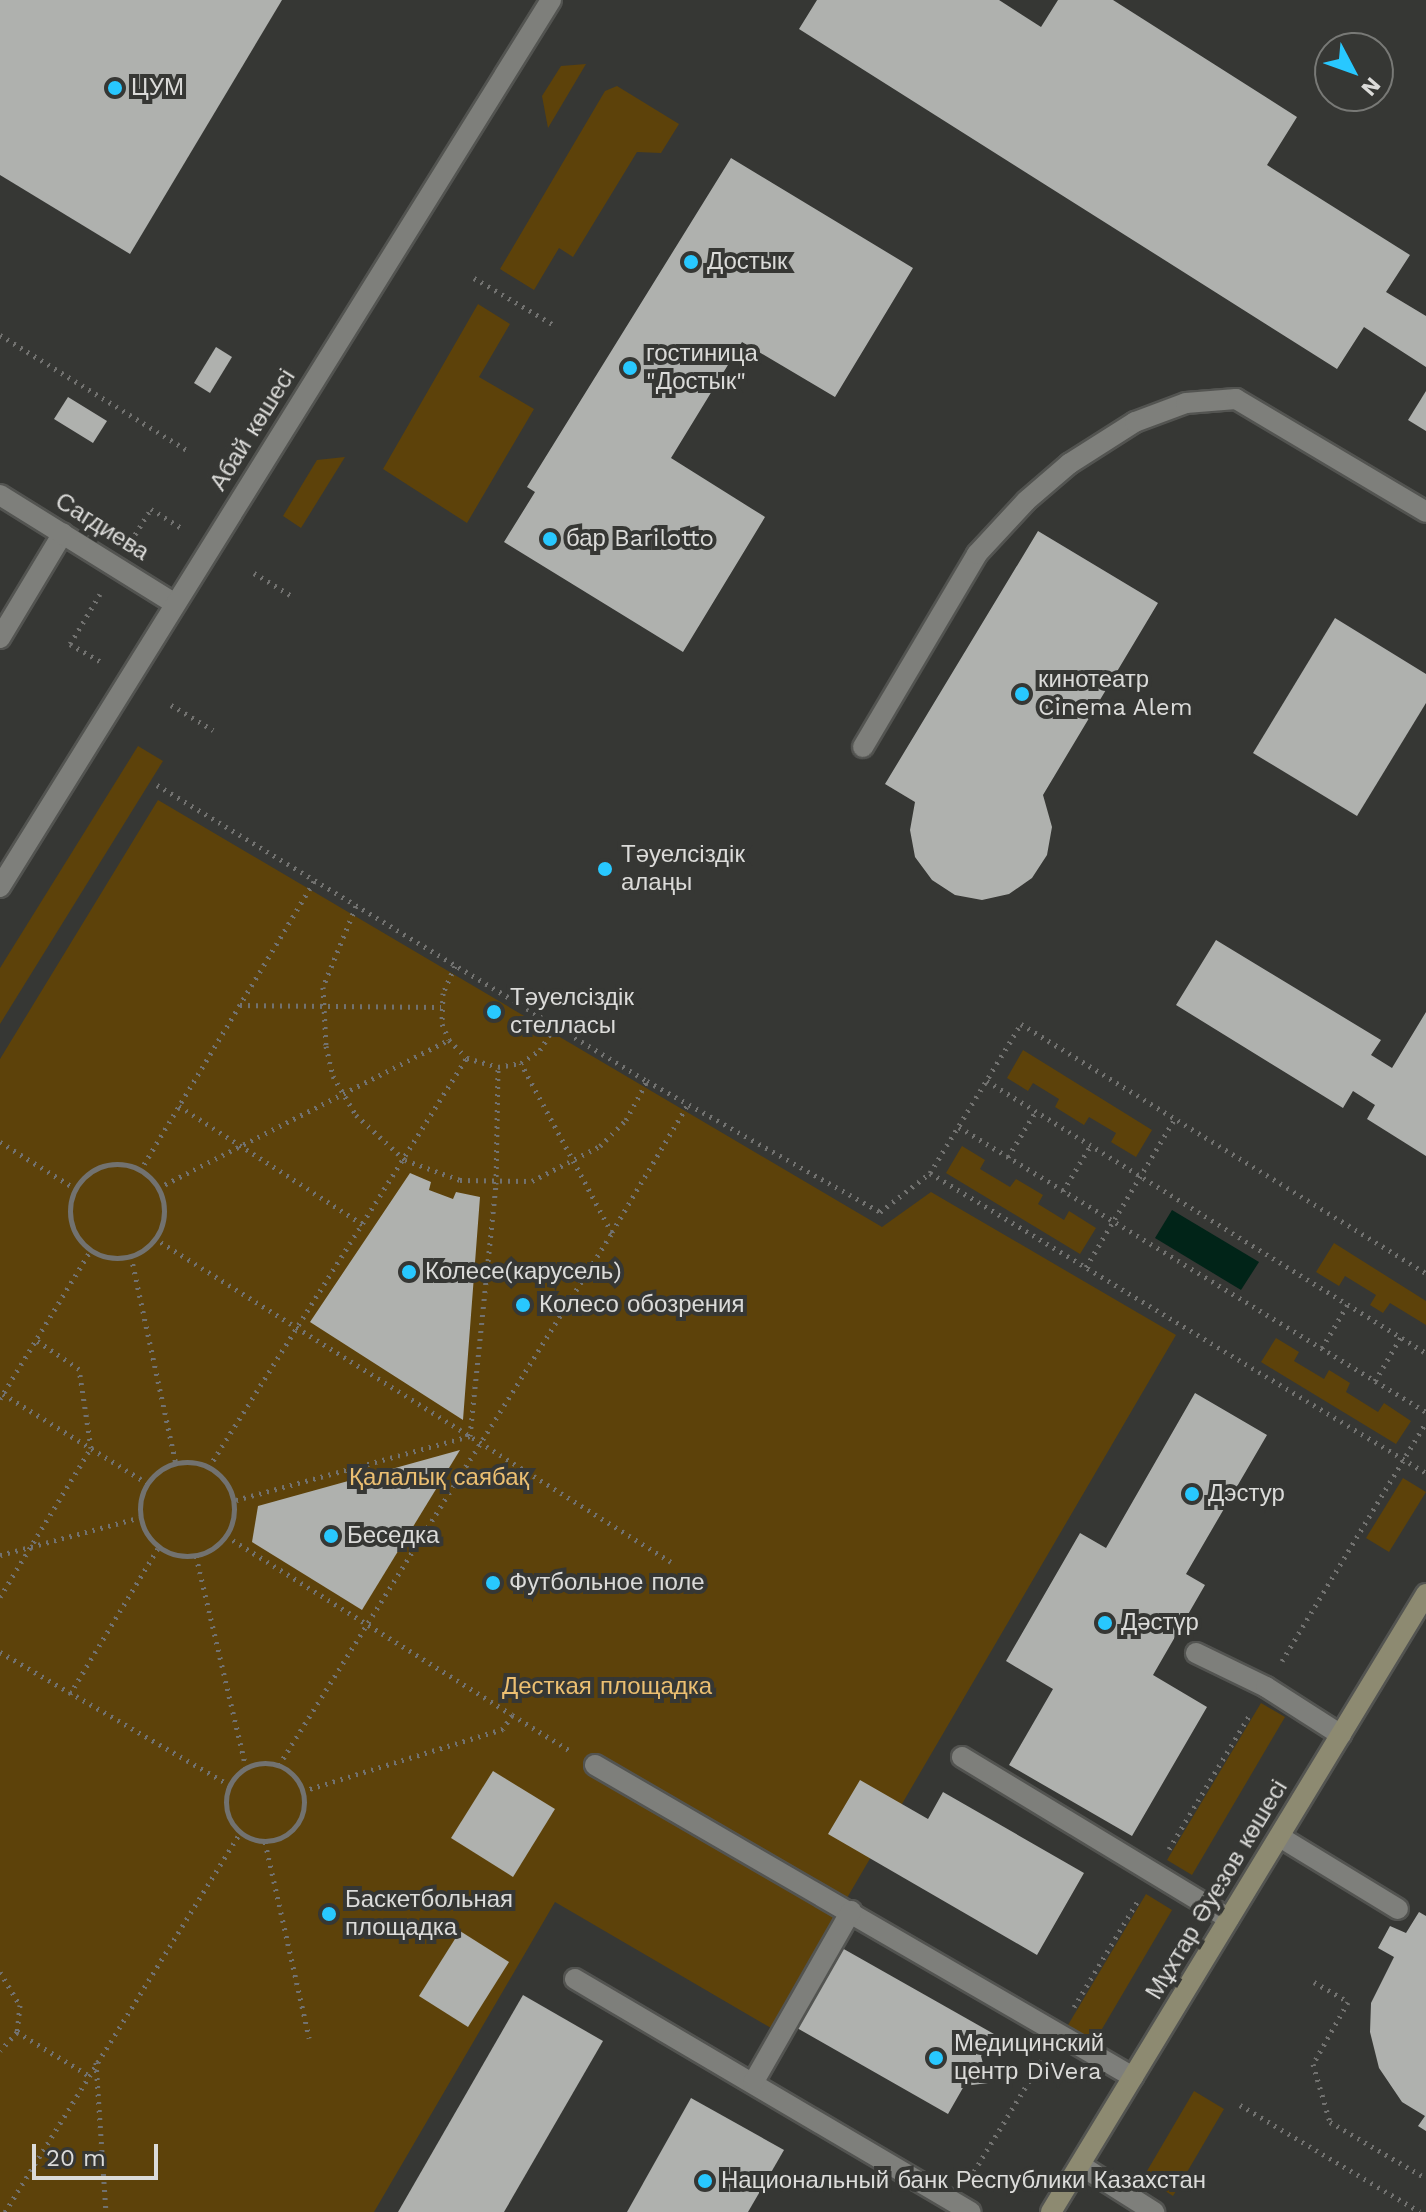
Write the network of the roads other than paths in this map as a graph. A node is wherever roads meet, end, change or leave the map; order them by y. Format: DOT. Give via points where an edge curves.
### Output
graph roads {
  1 [pos="551,0"];
  2 [pos="0,495"];
  3 [pos="1426,512"];
  4 [pos="63,533"];
  5 [pos="175,604"];
  6 [pos="0,638"];
  7 [pos="863,747"];
  8 [pos="0,887"];
  9 [pos="1424,1601"];
  10 [pos="1196,1653"];
  11 [pos="1341,1735"];
  12 [pos="962,1757"];
  13 [pos="595,1765"];
  14 [pos="1280,1837"];
  15 [pos="1398,1909"];
  16 [pos="851,1911"];
  17 [pos="1229,1919"];
  18 [pos="575,1979"];
  19 [pos="1133,2077"];
  20 [pos="753,2083"];
  21 [pos="1080,2165"];
  22 [pos="963,2207"];
  23 [pos="1051,2212"];
  24 [pos="1154,2212"];
  1 -- 5 [label="street, Абай көшесі"];
  2 -- 4 [label="street, Сагдиева"];
  3 -- 7 [label="street" via="1236,399 1186,403 1135,422 1069,464 977,554"];
  4 -- 5 [label="street, Сагдиева"];
  4 -- 6 [label="street"];
  5 -- 8 [label="street, Абай көшесі"];
  9 -- 11 [label="main road, Мұхтар Әуезов көшесі"];
  10 -- 11 [label="street" via="1266,1687"];
  11 -- 14 [label="main road, Мұхтар Әуезов көшесі"];
  12 -- 17 [label="street"];
  13 -- 16 [label="street"];
  14 -- 15 [label="street"];
  14 -- 17 [label="main road, Мұхтар Әуезов көшесі"];
  16 -- 19 [label="street"];
  16 -- 20 [label="street"];
  17 -- 19 [label="main road, Мұхтар Әуезов көшесі"];
  18 -- 20 [label="street"];
  19 -- 21 [label="main road, Мұхтар Әуезов көшесі"];
  20 -- 22 [label="street"];
  21 -- 23 [label="main road, Мұхтар Әуезов көшесі"];
  21 -- 24 [label="street"];
}
